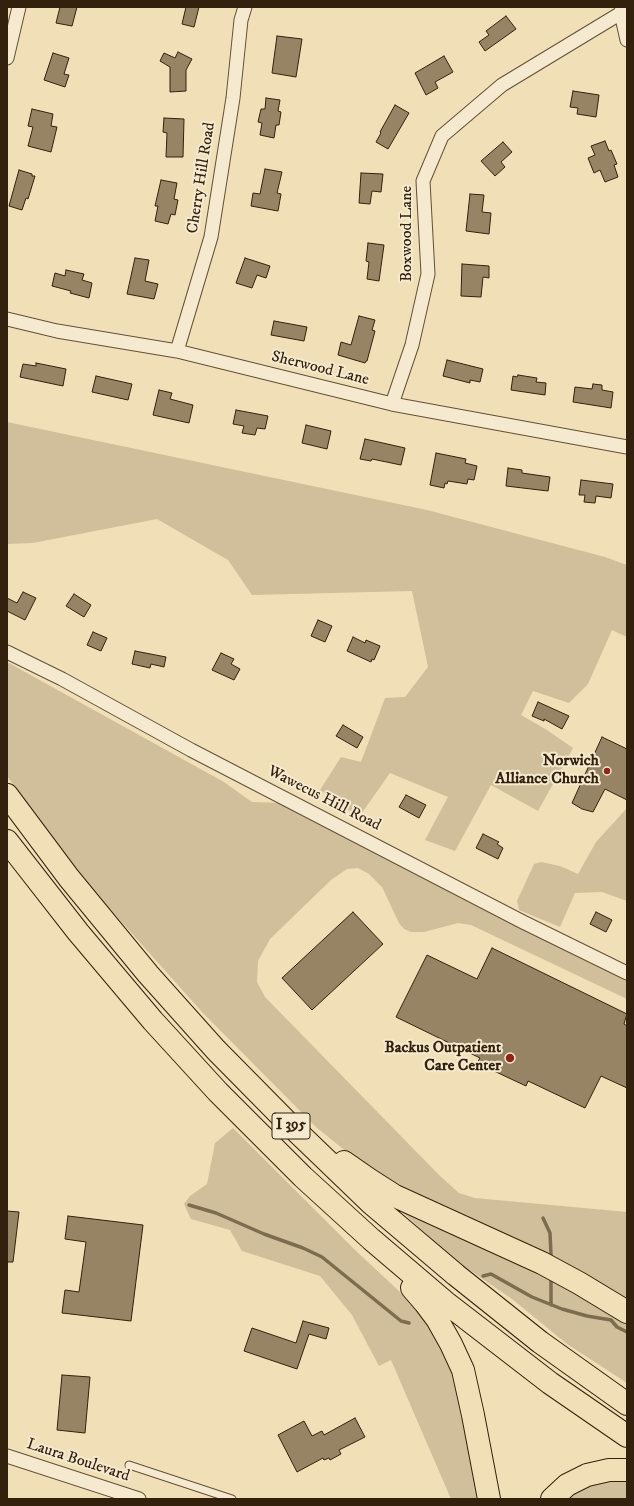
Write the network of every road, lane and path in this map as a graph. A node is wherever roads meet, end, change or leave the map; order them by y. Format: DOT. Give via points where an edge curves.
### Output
graph roads {
  1 [pos="19,7"];
  2 [pos="245,7"];
  3 [pos="622,10"];
  4 [pos="627,40"];
  5 [pos="7,58"];
  6 [pos="7,319"];
  7 [pos="177,351"];
  8 [pos="392,404"];
  9 [pos="627,447"];
  10 [pos="7,652"];
  11 [pos="7,795"];
  12 [pos="7,841"];
  13 [pos="627,973"];
  14 [pos="274,1110"];
  15 [pos="390,1256"];
  16 [pos="627,1312"];
  17 [pos="627,1404"];
  18 [pos="627,1436"];
  19 [pos="7,1456"];
  20 [pos="129,1465"];
  21 [pos="627,1470"];
  22 [pos="139,1499"];
  23 [pos="232,1499"];
  24 [pos="489,1499"];
  25 [pos="552,1499"];
  1 -- 5 [label="street"];
  2 -- 7 [label="street, Cherry Hill Road" via="241,20 211,237"];
  3 -- 4 [label="street"];
  3 -- 8 [label="street, Boxwood Lane" via="502,85 442,136 424,181 428,274 412,345"];
  6 -- 7 [label="street, Sherwood Lane" via="57,331"];
  7 -- 8 [label="street, Sherwood Lane"];
  8 -- 9 [label="street, Sherwood Lane"];
  10 -- 13 [label="street, Wawecus Hill Road" via="523,922"];
  11 -- 14 [label="highway, I 395" via="69,878 133,956 206,1040"];
  12 -- 15 [label="highway, I 395" via="93,951 192,1064 286,1161"];
  14 -- 16 [label="highway" via="296,1122 350,1166 388,1192 542,1263"];
  14 -- 17 [label="highway, I 395" via="359,1192 426,1250 523,1329"];
  15 -- 18 [label="highway, I 395" via="526,1365"];
  15 -- 24 [label="highway" via="405,1280 435,1316 460,1363"];
  19 -- 22 [label="street, Laura Boulevard"];
  20 -- 23 [label="lane"];
  21 -- 25 [label="highway" via="587,1474"];
}
